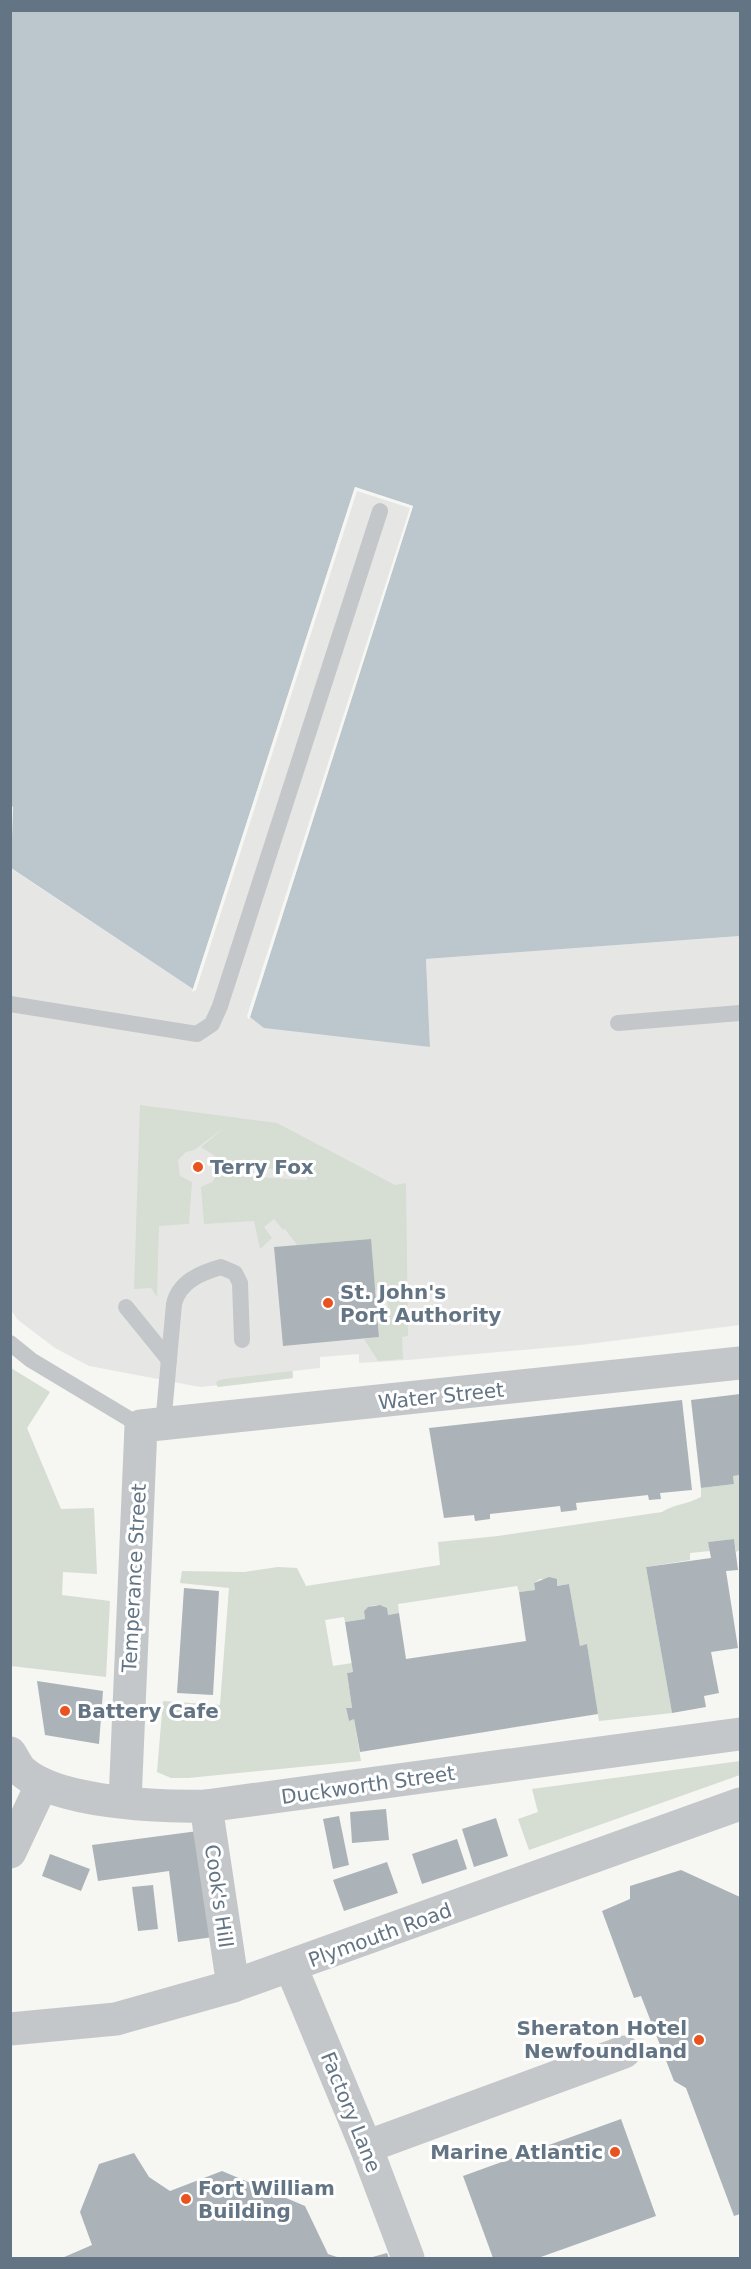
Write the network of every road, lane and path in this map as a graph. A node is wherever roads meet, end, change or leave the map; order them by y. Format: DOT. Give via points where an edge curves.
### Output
graph roads {
  1 [pos="380,512"];
  2 [pos="10,1004"];
  3 [pos="741,1013"];
  4 [pos="618,1023"];
  5 [pos="126,1307"];
  6 [pos="242,1340"];
  7 [pos="10,1343"];
  8 [pos="170,1360"];
  9 [pos="741,1363"];
  10 [pos="152,1426"];
  11 [pos="741,1734"];
  12 [pos="10,1753"];
  13 [pos="42,1784"];
  14 [pos="125,1802"];
  15 [pos="741,1804"];
  16 [pos="206,1806"];
  17 [pos="10,1852"];
  18 [pos="291,1967"];
  19 [pos="232,1986"];
  20 [pos="10,2029"];
  21 [pos="624,2052"];
  22 [pos="366,2147"];
  23 [pos="408,2259"];
  1 -- 2 [label="lane" via="212,1024 197,1034"];
  3 -- 4 [label="lane"];
  5 -- 8 [label="lane"];
  6 -- 8 [label="lane" via="240,1283 228,1268 213,1269 185,1283 177,1292"];
  7 -- 10 [label="lane" via="31,1360"];
  8 -- 10 [label="lane"];
  9 -- 10 [label="street, Water Street"];
  10 -- 14 [label="street, Temperance Street"];
  11 -- 16 [label="street, Duckworth Street"];
  12 -- 13 [label="street, Duckworth Street" via="22,1771"];
  13 -- 14 [label="street, Duckworth Street"];
  13 -- 17 [label="street"];
  14 -- 16 [label="street, Duckworth Street"];
  15 -- 18 [label="street, Plymouth Road"];
  16 -- 19 [label="street, Cook's Hill"];
  18 -- 19 [label="street, Plymouth Road"];
  18 -- 22 [label="street, Factory Lane"];
  19 -- 20 [label="street, Plymouth Road" via="116,2019"];
  21 -- 22 [label="street"];
  22 -- 23 [label="street, Factory Lane"];
}
